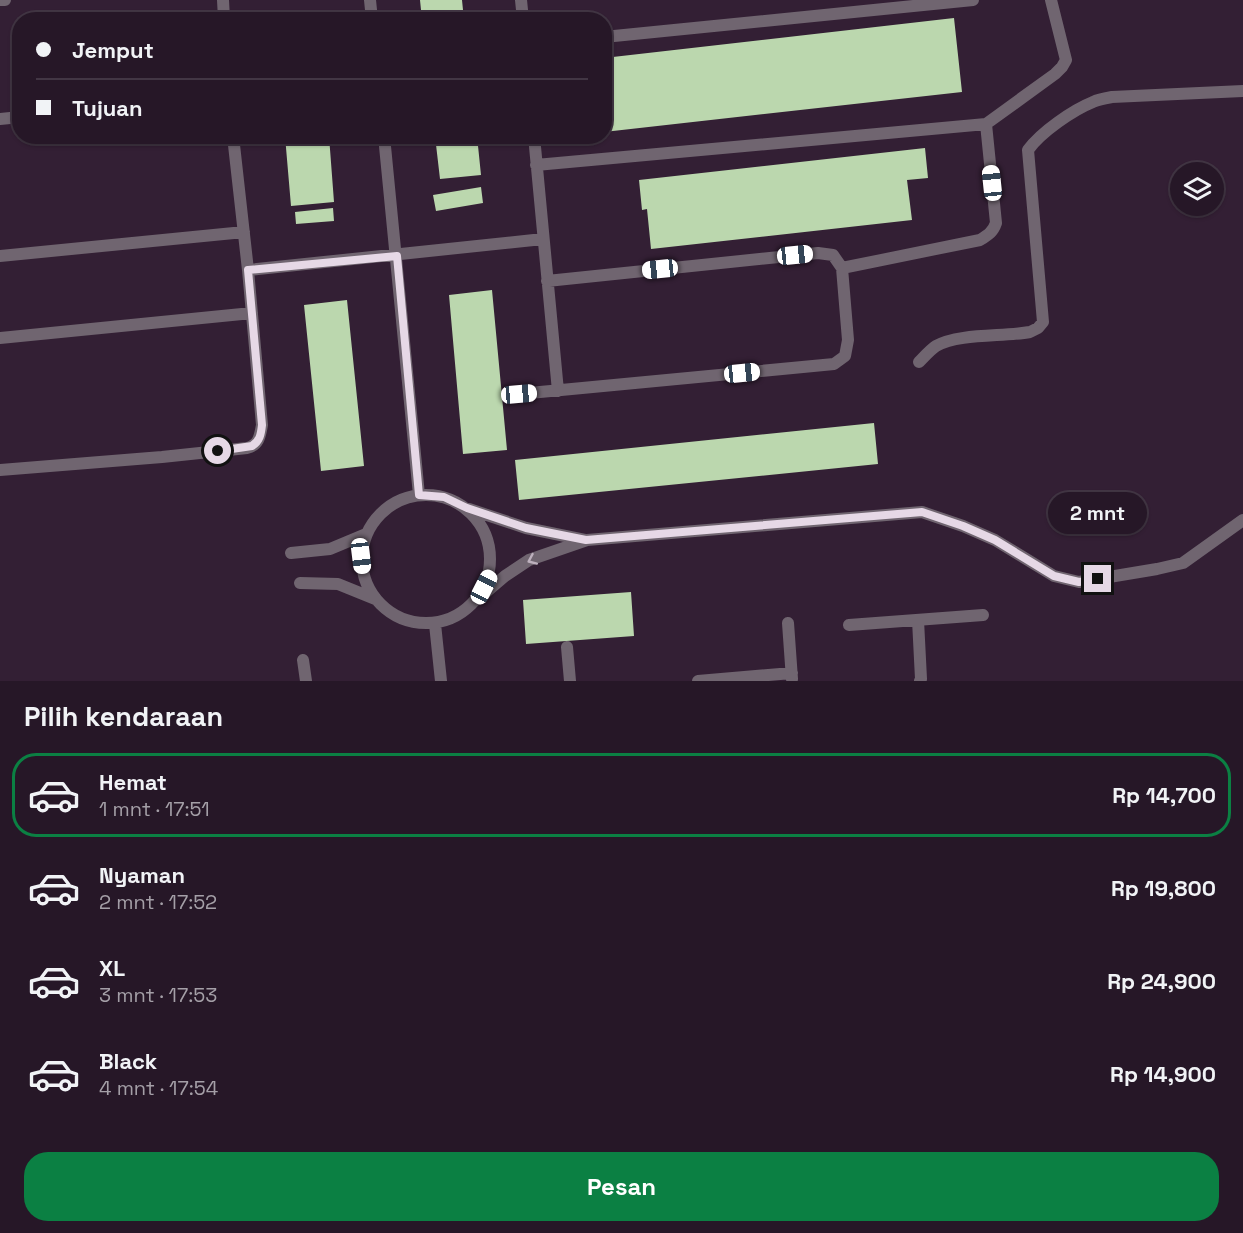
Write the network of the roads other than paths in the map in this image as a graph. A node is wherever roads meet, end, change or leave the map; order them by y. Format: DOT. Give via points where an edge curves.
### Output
graph roads {
  1 [pos="0,0"];
  2 [pos="5,0"];
  3 [pos="973,0"];
  4 [pos="1051,0"];
  5 [pos="612,36"];
  6 [pos="1243,91"];
  7 [pos="986,124"];
  8 [pos="234,144"];
  9 [pos="385,144"];
  10 [pos="535,144"];
  11 [pos="536,165"];
  12 [pos="244,232"];
  13 [pos="543,240"];
  14 [pos="0,256"];
  15 [pos="397,256"];
  16 [pos="842,268"];
  17 [pos="248,270"];
  18 [pos="547,281"];
  19 [pos="252,313"];
  20 [pos="0,338"];
  21 [pos="919,362"];
  22 [pos="558,391"];
  23 [pos="519,394"];
  24 [pos="0,470"];
  25 [pos="419,495"];
  26 [pos="467,508"];
  27 [pos="1243,520"];
  28 [pos="366,534"];
  29 [pos="586,540"];
  30 [pos="291,553"];
  31 [pos="300,583"];
  32 [pos="375,599"];
  33 [pos="478,599"];
  34 [pos="983,615"];
  35 [pos="918,620"];
  36 [pos="788,623"];
  37 [pos="435,624"];
  38 [pos="849,625"];
  39 [pos="567,647"];
  40 [pos="303,660"];
  41 [pos="792,677"];
  42 [pos="306,681"];
  43 [pos="441,681"];
  44 [pos="570,681"];
  45 [pos="698,681"];
  46 [pos="920,681"];
  1 -- 2 [label="street"];
  3 -- 5 [label="street"];
  4 -- 7 [label="street" via="1066,60 1055,74"];
  6 -- 21 [label="street" via="1095,100 1042,134 1028,150 1043,322 1030,332 948,341 935,346"];
  7 -- 11 [label="street"];
  7 -- 16 [label="street" via="996,223 990,234 980,240"];
  8 -- 12 [label="street"];
  9 -- 15 [label="street"];
  10 -- 11 [label="street"];
  11 -- 13 [label="street"];
  12 -- 14 [label="street"];
  12 -- 17 [label="street"];
  13 -- 15 [label="street"];
  13 -- 18 [label="street"];
  15 -- 17 [label="street"];
  15 -- 25 [label="street"];
  16 -- 18 [label="street" via="833,255 818,253"];
  16 -- 22 [label="street" via="848,340 845,356 834,364"];
  17 -- 19 [label="street"];
  18 -- 22 [label="street"];
  19 -- 20 [label="street"];
  19 -- 24 [label="street" via="262,425 256,444 162,457"];
  22 -- 23 [label="street"];
  25 -- 26 [label="street" via="444,497"];
  25 -- 28 [label="street" via="397,501 379,515"];
  26 -- 29 [label="street" via="526,528"];
  26 -- 33 [label="street" via="483,527 491,551 490,576"];
  27 -- 29 [label="street" via="1183,563 1079,582 1054,576 995,540 922,512"];
  28 -- 30 [label="street" via="330,549"];
  28 -- 32 [label="street" via="361,556 364,579"];
  29 -- 33 [label="street, one-way" via="530,560"];
  31 -- 32 [label="street" via="338,584"];
  32 -- 37 [label="street" via="391,615 412,623"];
  33 -- 37 [label="street" via="459,615"];
  34 -- 35 [label="street"];
  35 -- 38 [label="street"];
  35 -- 46 [label="street"];
  36 -- 41 [label="street"];
  37 -- 43 [label="street"];
  39 -- 44 [label="street"];
  40 -- 42 [label="street"];
  41 -- 45 [label="street"];
}
